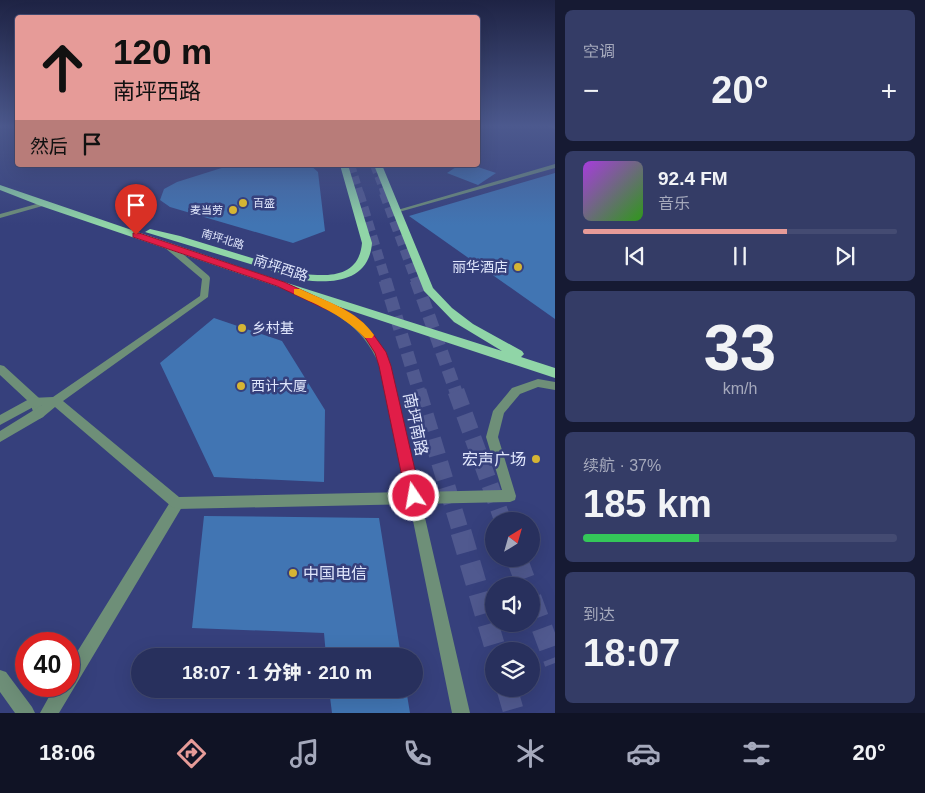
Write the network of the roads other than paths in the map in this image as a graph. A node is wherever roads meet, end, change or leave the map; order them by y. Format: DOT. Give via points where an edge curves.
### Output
graph roads {
  1 [pos="555,166"];
  2 [pos="345,167"];
  3 [pos="379,167"];
  4 [pos="0,187"];
  5 [pos="44,204"];
  6 [pos="397,211"];
  7 [pos="0,216"];
  8 [pos="89,219"];
  9 [pos="167,245"];
  10 [pos="280,284"];
  11 [pos="0,369"];
  12 [pos="555,371"];
  13 [pos="555,386"];
  14 [pos="36,401"];
  15 [pos="54,401"];
  16 [pos="39,414"];
  17 [pos="0,420"];
  18 [pos="0,437"];
  19 [pos="414,496"];
  20 [pos="177,503"];
  21 [pos="80,662"];
  22 [pos="0,678"];
  23 [pos="58,697"];
  24 [pos="26,713"];
  25 [pos="49,713"];
  26 [pos="461,713"];
  1 -- 6 [label="street"];
  2 -- 8 [label="main road, 南坪北路" via="368,242 368,253 356,269 332,279 303,277 177,238"];
  3 -- 6 [label="main road"];
  4 -- 5 [label="main road, 南坪西路"];
  5 -- 7 [label="street"];
  5 -- 8 [label="main road, 南坪西路"];
  6 -- 12 [label="main road" via="428,289 441,306 483,337"];
  8 -- 9 [label="main road, 南坪西路"];
  9 -- 10 [label="main road, 南坪西路"];
  9 -- 15 [label="street" via="206,278 204,297"];
  10 -- 12 [label="main road, 南坪西路"];
  10 -- 19 [label="street, 南坪南路" via="342,312 370,336 385,366"];
  11 -- 14 [label="street"];
  13 -- 19 [label="street" via="538,383 516,391 499,410 492,437 510,496"];
  14 -- 15 [label="street"];
  14 -- 16 [label="street"];
  14 -- 17 [label="street"];
  15 -- 16 [label="street"];
  15 -- 20 [label="street"];
  16 -- 18 [label="street"];
  19 -- 20 [label="street"];
  19 -- 26 [label="street, 南坪南路"];
  20 -- 21 [label="street"];
  22 -- 24 [label="street"];
  23 -- 25 [label="street"];
}
